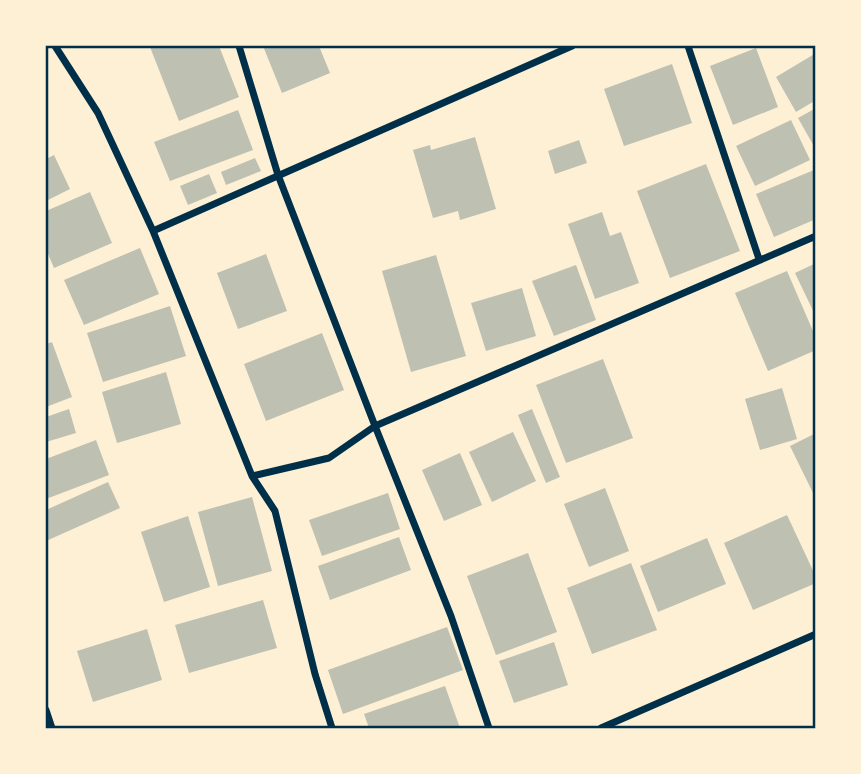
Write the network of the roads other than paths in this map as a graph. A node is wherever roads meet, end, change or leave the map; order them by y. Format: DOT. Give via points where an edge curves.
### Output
graph roads {
  1 [pos="55,46"];
  2 [pos="239,46"];
  3 [pos="572,46"];
  4 [pos="688,46"];
  5 [pos="278,175"];
  6 [pos="153,231"];
  7 [pos="816,236"];
  8 [pos="759,259"];
  9 [pos="375,426"];
  10 [pos="252,476"];
  11 [pos="816,634"];
  12 [pos="46,710"];
  13 [pos="52,729"];
  14 [pos="332,729"];
  15 [pos="489,729"];
  16 [pos="601,729"];
  1 -- 6 [label="street" via="98,113"];
  2 -- 5 [label="street"];
  3 -- 5 [label="street"];
  4 -- 8 [label="street"];
  5 -- 6 [label="street"];
  5 -- 9 [label="street"];
  6 -- 10 [label="street"];
  7 -- 8 [label="street"];
  8 -- 9 [label="street"];
  9 -- 10 [label="street" via="329,458"];
  9 -- 15 [label="street" via="451,616"];
  10 -- 14 [label="street" via="275,511"];
  11 -- 16 [label="street"];
  12 -- 13 [label="street"];
}
